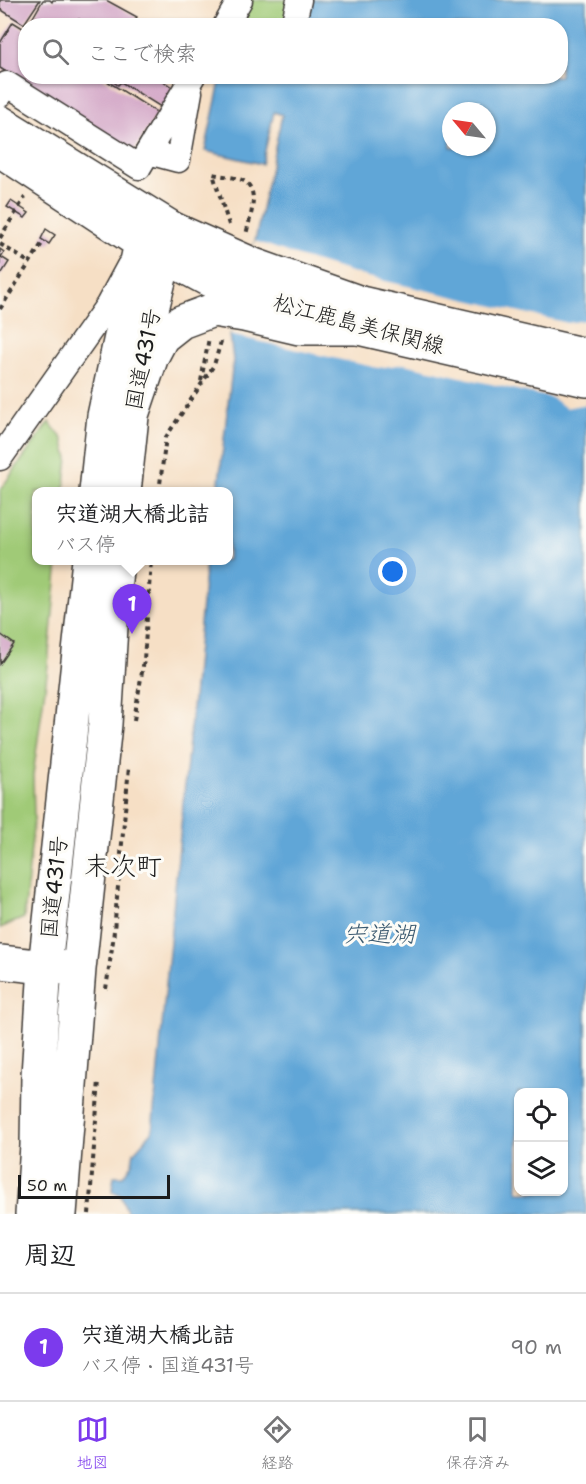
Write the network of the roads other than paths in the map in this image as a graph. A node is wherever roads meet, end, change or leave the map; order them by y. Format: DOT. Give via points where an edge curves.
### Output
graph roads {
  1 [pos="240,0"];
  2 [pos="299,0"];
  3 [pos="230,18"];
  4 [pos="295,18"];
  5 [pos="189,84"];
  6 [pos="0,95"];
  7 [pos="0,122"];
  8 [pos="0,150"];
  9 [pos="159,243"];
  10 [pos="243,289"];
  11 [pos="586,356"];
  12 [pos="586,380"];
  13 [pos="132,415"];
  14 [pos="0,458"];
  15 [pos="97,487"];
  16 [pos="125,487"];
  17 [pos="89,565"];
  18 [pos="117,565"];
  19 [pos="0,962"];
  20 [pos="45,967"];
  21 [pos="79,969"];
  22 [pos="32,1214"];
  23 [pos="60,1214"];
  1 -- 3 [label="street"];
  2 -- 4 [label="street"];
  5 -- 6 [label="street" via="139,167 7,84"];
  7 -- 9 [label="main road"];
  8 -- 9 [label="main road"];
  9 -- 10 [label="main road, 松江鹿島美保関線"];
  9 -- 13 [label="main road, 国道431号"];
  9 -- 14 [label="street" via="108,305"];
  9 -- 15 [label="main road, 国道431号" via="104,416"];
  10 -- 11 [label="main road, 松江鹿島美保関線" via="361,303"];
  10 -- 12 [label="main road, 松江鹿島美保関線" via="299,328 358,328"];
  10 -- 13 [label="main road" via="213,310 181,322 162,337"];
  13 -- 16 [label="main road, 国道431号"];
  17 -- 20 [label="main road, 国道431号"];
  18 -- 21 [label="main road, 国道431号" via="105,724"];
  19 -- 20 [label="main road"];
  20 -- 21 [label="main road"];
  20 -- 22 [label="main road, 国道431号"];
  21 -- 23 [label="main road, 国道431号"];
}
